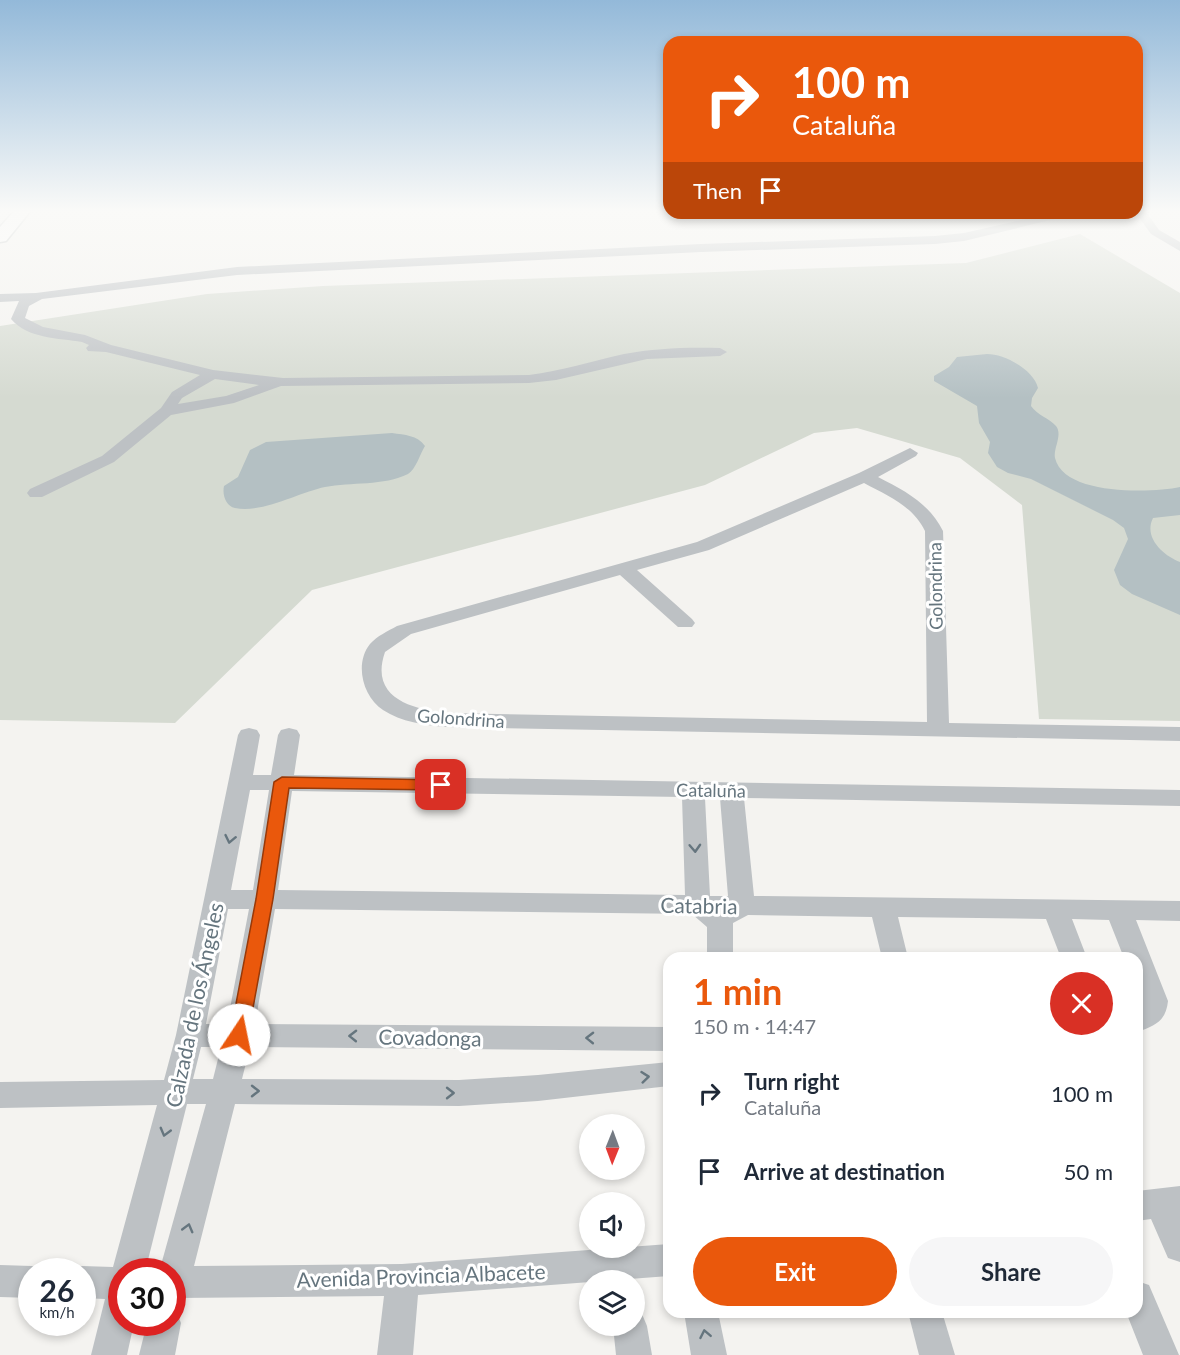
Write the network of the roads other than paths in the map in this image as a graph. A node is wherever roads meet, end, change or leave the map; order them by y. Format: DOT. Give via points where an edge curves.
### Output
graph roads {
  1 [pos="228,272"];
  2 [pos="37,297"];
  3 [pos="0,298"];
  4 [pos="33,329"];
  5 [pos="106,348"];
  6 [pos="720,352"];
  7 [pos="213,374"];
  8 [pos="283,382"];
  9 [pos="166,411"];
  10 [pos="910,453"];
  11 [pos="866,477"];
  12 [pos="36,493"];
  13 [pos="624,569"];
  14 [pos="685,623"];
  15 [pos="938,730"];
  16 [pos="1180,734"];
  17 [pos="249,735"];
  18 [pos="289,735"];
  19 [pos="241,782"];
  20 [pos="282,782"];
  21 [pos="693,789"];
  22 [pos="731,790"];
  23 [pos="1180,798"];
  24 [pos="218,899"];
  25 [pos="264,899"];
  26 [pos="698,905"];
  27 [pos="742,906"];
  28 [pos="883,908"];
  29 [pos="1056,910"];
  30 [pos="1119,911"];
  31 [pos="1180,911"];
  32 [pos="720,922"];
  33 [pos="720,952"];
  34 [pos="894,952"];
  35 [pos="1072,952"];
  36 [pos="1135,952"];
  37 [pos="1143,973"];
  38 [pos="1143,1018"];
  39 [pos="190,1035"];
  40 [pos="239,1035"];
  41 [pos="663,1039"];
  42 [pos="663,1075"];
  43 [pos="225,1091"];
  44 [pos="176,1092"];
  45 [pos="0,1095"];
  46 [pos="1159,1203"];
  47 [pos="1180,1247"];
  48 [pos="132,1258"];
  49 [pos="180,1258"];
  50 [pos="663,1262"];
  51 [pos="633,1270"];
  52 [pos="579,1274"];
  53 [pos="402,1280"];
  54 [pos="0,1281"];
  55 [pos="18,1282"];
  56 [pos="186,1283"];
  57 [pos="1143,1312"];
  58 [pos="701,1318"];
  59 [pos="927,1318"];
  60 [pos="113,1336"];
  61 [pos="161,1336"];
  62 [pos="631,1336"];
  63 [pos="109,1355"];
  64 [pos="157,1355"];
  65 [pos="395,1355"];
  66 [pos="634,1355"];
  67 [pos="709,1355"];
  68 [pos="937,1355"];
  69 [pos="1161,1355"];
  1 -- 2 [label="street"];
  2 -- 3 [label="street"];
  2 -- 4 [label="street" via="26,301 18,320"];
  4 -- 5 [label="street" via="77,344"];
  4 -- 5 [label="street" via="37,336 63,348"];
  5 -- 7 [label="street"];
  6 -- 8 [label="street" via="636,356 557,376 528,379"];
  7 -- 8 [label="street"];
  7 -- 9 [label="street" via="177,395"];
  8 -- 9 [label="street" via="229,400"];
  9 -- 12 [label="street" via="108,459"];
  10 -- 11 [label="street, Golondrina"];
  11 -- 13 [label="street, Golondrina" via="703,546"];
  11 -- 15 [label="street, Golondrina" via="912,502 931,522 934,531"];
  13 -- 14 [label="street"];
  13 -- 15 [label="street, Golondrina" via="404,630 378,647 372,662 374,689 389,706 415,717 446,720"];
  15 -- 16 [label="street, Golondrina"];
  17 -- 19 [label="street, Calzada de los Ángeles"];
  18 -- 20 [label="street"];
  19 -- 20 [label="street, Cataluña"];
  19 -- 24 [label="street, Calzada de los Ángeles, one-way"];
  20 -- 21 [label="street, Cataluña"];
  20 -- 25 [label="street"];
  21 -- 22 [label="street, Cataluña"];
  21 -- 26 [label="street, one-way"];
  22 -- 23 [label="street, Cataluña"];
  22 -- 27 [label="street"];
  24 -- 25 [label="street, Catabria"];
  24 -- 39 [label="street, Calzada de los Ángeles"];
  25 -- 26 [label="street, Catabria"];
  25 -- 40 [label="street"];
  26 -- 27 [label="street, Catabria"];
  26 -- 32 [label="street"];
  27 -- 28 [label="street, Catabria"];
  27 -- 32 [label="street"];
  28 -- 29 [label="street, Catabria"];
  28 -- 34 [label="street"];
  29 -- 30 [label="street, Catabria"];
  29 -- 35 [label="street"];
  30 -- 31 [label="street, Catabria"];
  30 -- 36 [label="street"];
  32 -- 33 [label="street"];
  37 -- 38 [label="street" via="1154,1001 1153,1012"];
  39 -- 40 [label="street, Covadonga"];
  39 -- 44 [label="street, Calzada de los Ángeles"];
  41 -- 40 [label="street, Covadonga, one-way"];
  40 -- 43 [label="street"];
  43 -- 42 [label="street, one-way" via="459,1093"];
  43 -- 44 [label="street"];
  49 -- 43 [label="street, one-way"];
  44 -- 45 [label="street"];
  44 -- 48 [label="street, Calzada de los Ángeles, one-way"];
  46 -- 47 [label="street"];
  50 -- 51 [label="street, Avenida Provincia Albacete"];
  52 -- 53 [label="street, Avenida Provincia Albacete"];
  53 -- 56 [label="street, Avenida Provincia Albacete"];
  53 -- 65 [label="street"];
  54 -- 55 [label="street"];
  57 -- 69 [label="street"];
  67 -- 58 [label="street, one-way"];
  59 -- 68 [label="street"];
  60 -- 63 [label="street"];
  61 -- 64 [label="street"];
  62 -- 66 [label="street"];
}
